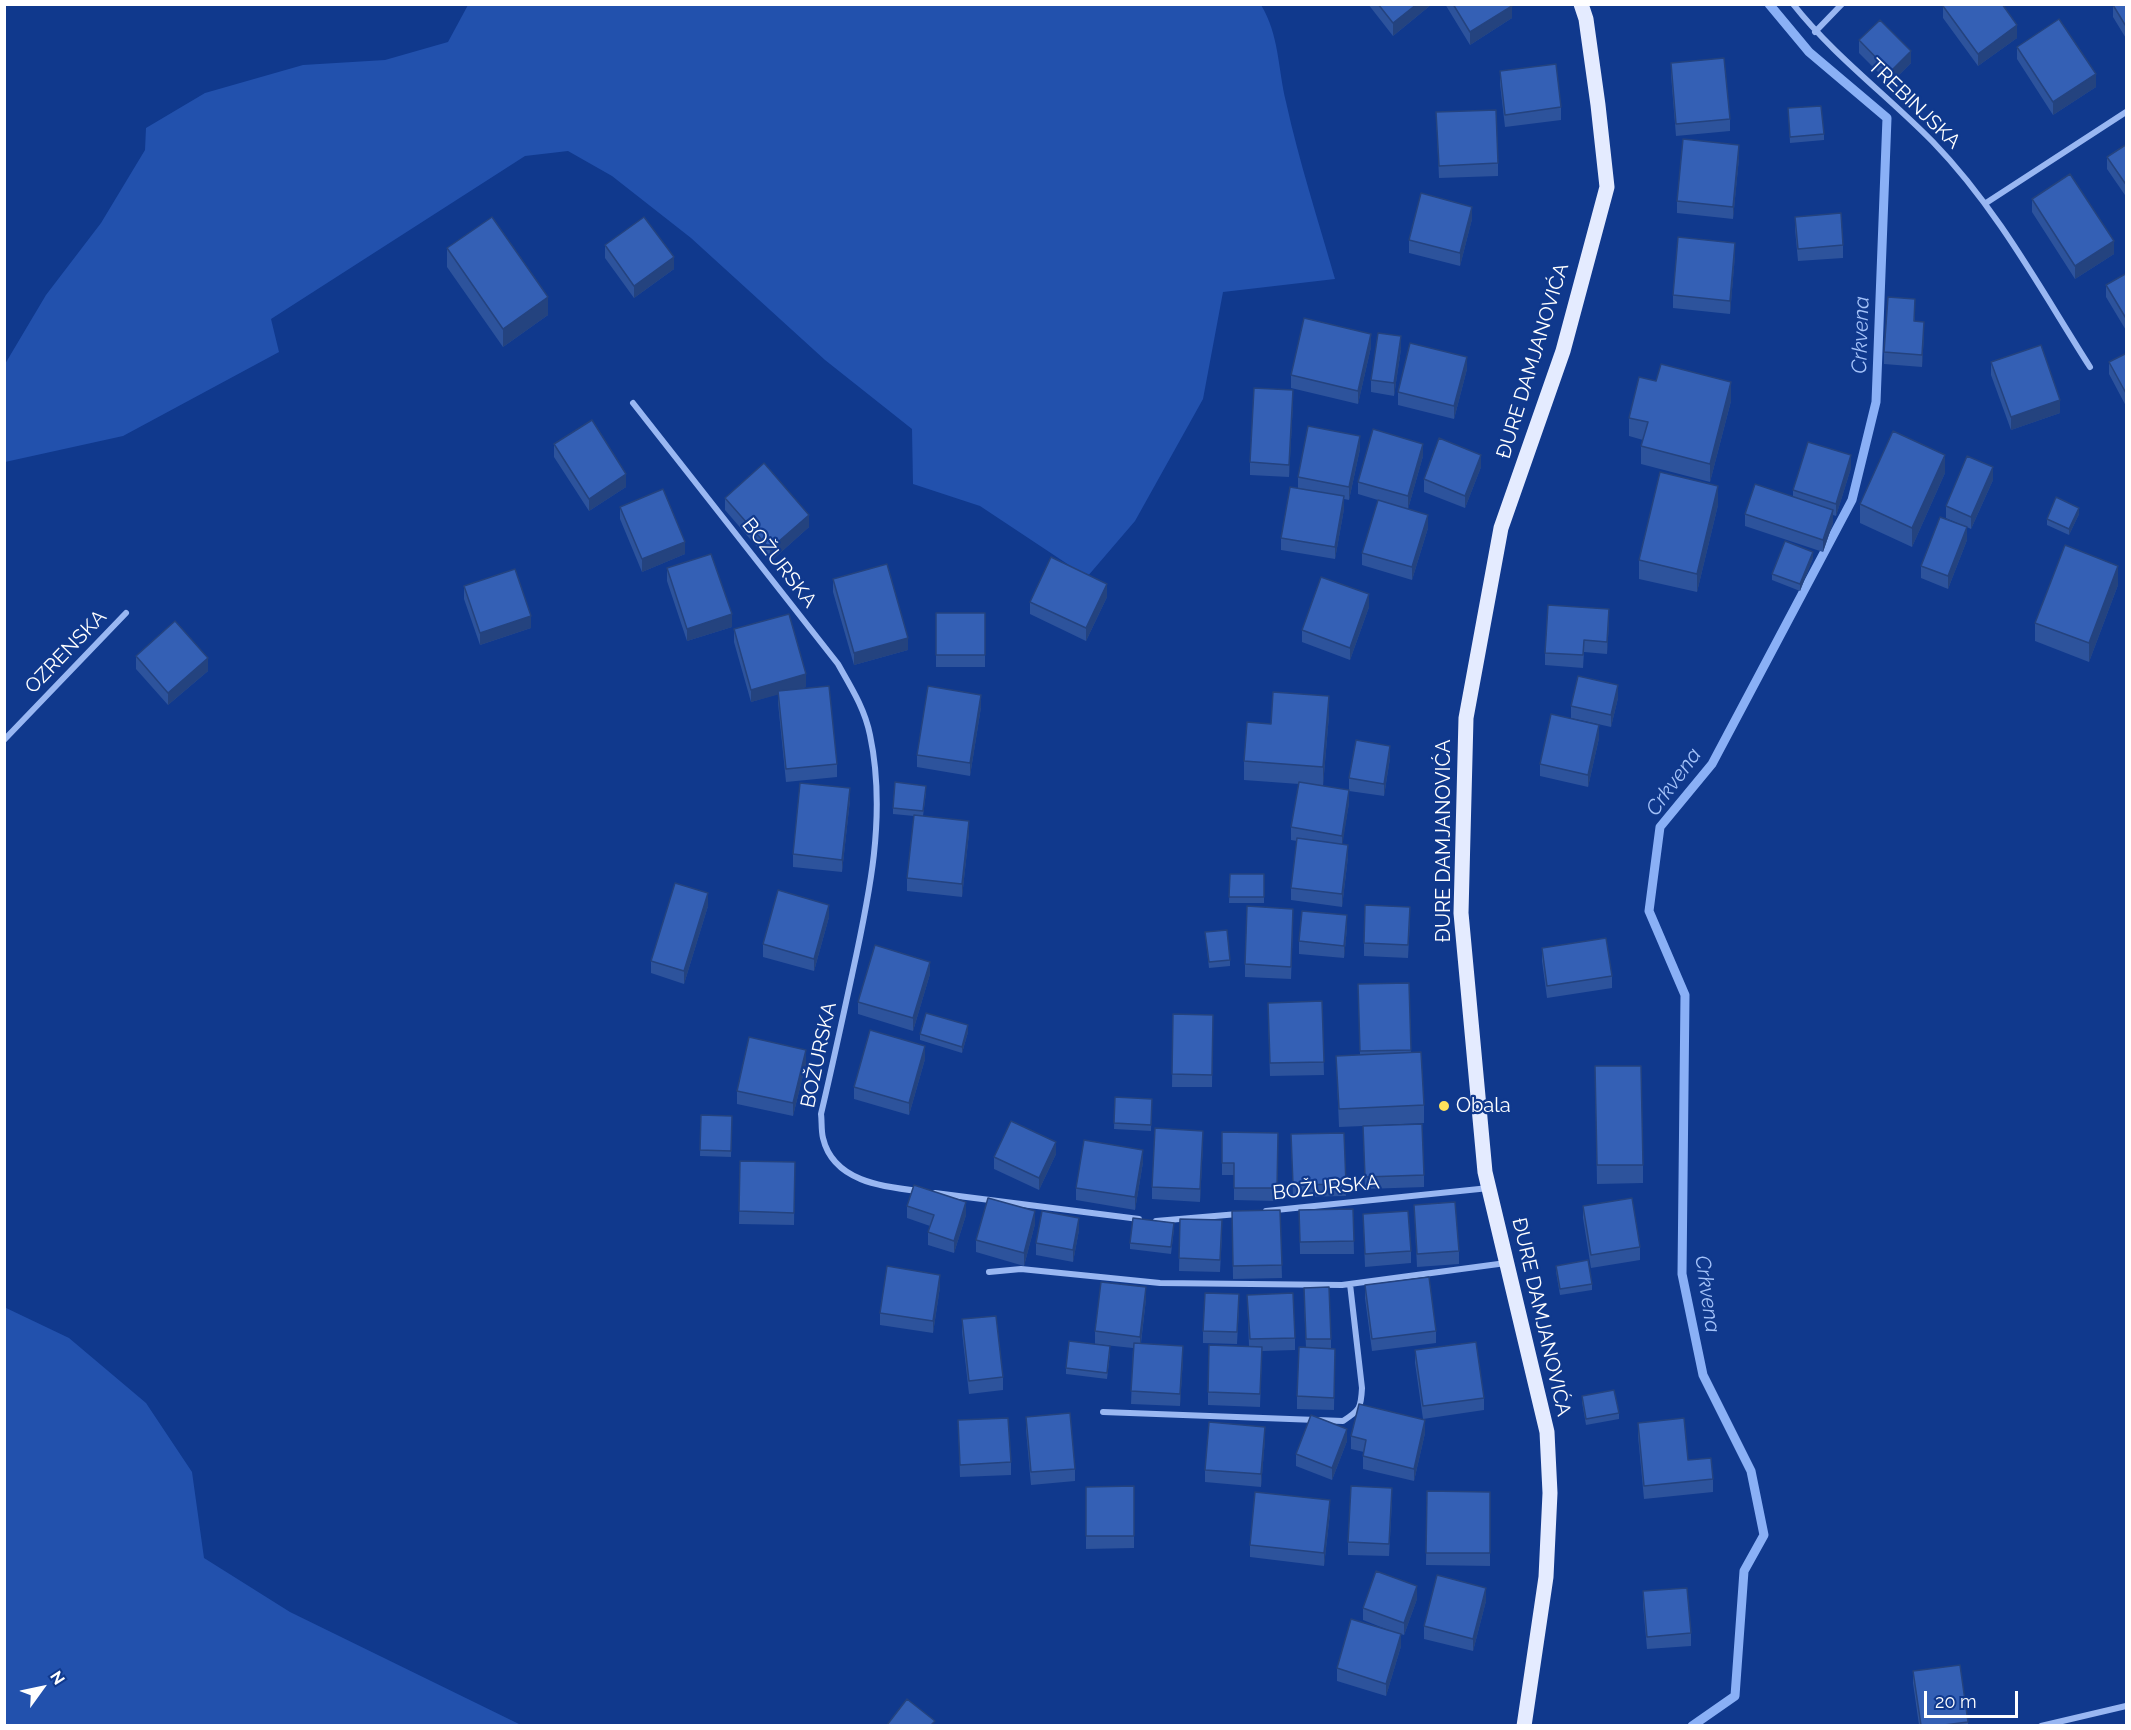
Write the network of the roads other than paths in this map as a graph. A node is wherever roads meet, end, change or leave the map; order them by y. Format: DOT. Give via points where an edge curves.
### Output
graph roads {
  1 [pos="1581,4"];
  2 [pos="1793,4"];
  3 [pos="1842,4"];
  4 [pos="1815,32"];
  5 [pos="2127,112"];
  6 [pos="1986,203"];
  7 [pos="2090,367"];
  8 [pos="633,403"];
  9 [pos="126,613"];
  10 [pos="4,740"];
  11 [pos="1489,1188"];
  12 [pos="1252,1212"];
  13 [pos="1241,1214"];
  14 [pos="1507,1263"];
  15 [pos="989,1272"];
  16 [pos="1350,1284"];
  17 [pos="1103,1412"];
  18 [pos="2127,1706"];
  19 [pos="1524,1725"];
  20 [pos="2041,1725"];
  1 -- 11 [label="main road, ĐURE DAMJANOVIĆA" via="1598,105 1606,187 1563,351 1501,528 1466,718 1461,913"];
  2 -- 4 [label="street, TREBINJSKA"];
  3 -- 4 [label="street"];
  4 -- 6 [label="street, TREBINJSKA" via="1933,143"];
  5 -- 6 [label="street"];
  6 -- 7 [label="street, TREBINJSKA"];
  8 -- 13 [label="street, BOŽURSKA" via="838,664 859,702 870,733 877,779 870,895 821,1114 829,1155 849,1175 887,1187 1158,1222"];
  9 -- 10 [label="street, OZRENSKA"];
  11 -- 12 [label="street, BOŽURSKA"];
  11 -- 14 [label="main road, ĐURE DAMJANOVIĆA"];
  14 -- 16 [label="street"];
  14 -- 19 [label="main road, ĐURE DAMJANOVIĆA" via="1547,1432 1550,1493 1546,1577"];
  15 -- 16 [label="street" via="1021,1269 1160,1282"];
  16 -- 17 [label="street" via="1362,1388 1361,1406 1343,1420"];
  18 -- 20 [label="street"];
}
